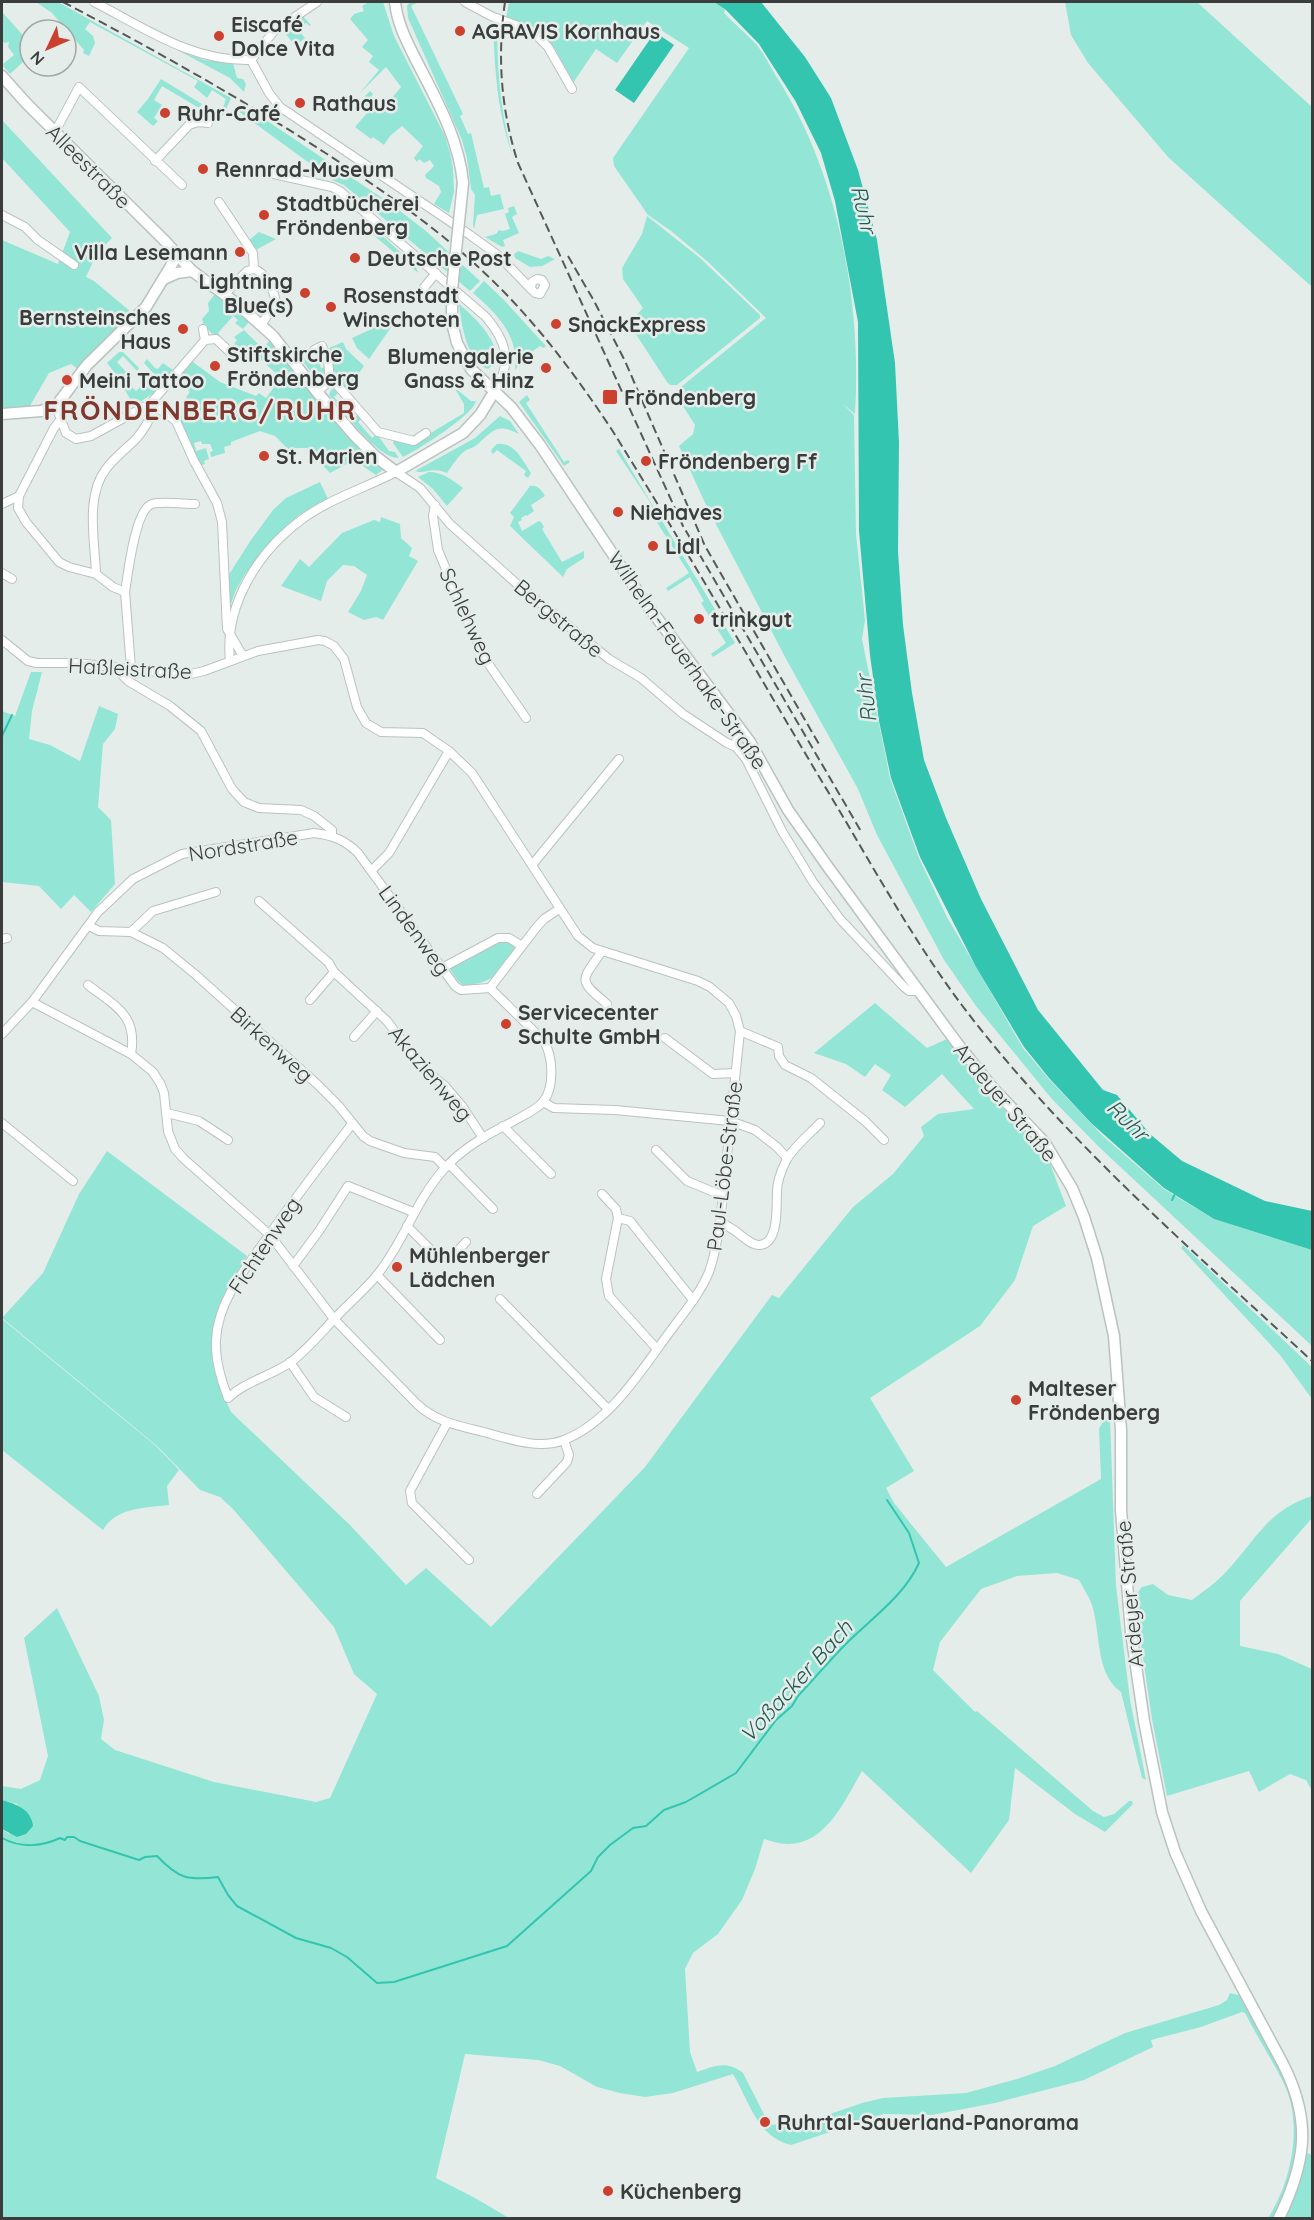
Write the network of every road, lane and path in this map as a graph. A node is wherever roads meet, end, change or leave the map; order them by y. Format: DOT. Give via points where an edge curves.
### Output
graph roads {
  1 [pos="94,2"];
  2 [pos="117,2"];
  3 [pos="317,2"];
  4 [pos="395,2"];
  5 [pos="465,2"];
  6 [pos="116,13"];
  7 [pos="251,60"];
  8 [pos="2,76"];
  9 [pos="572,89"];
  10 [pos="208,123"];
  11 [pos="51,128"];
  12 [pos="155,161"];
  13 [pos="278,175"];
  14 [pos="182,185"];
  15 [pos="219,202"];
  16 [pos="2,215"];
  17 [pos="177,256"];
  18 [pos="74,265"];
  19 [pos="254,269"];
  20 [pos="192,271"];
  21 [pos="436,273"];
  22 [pos="164,279"];
  23 [pos="531,289"];
  24 [pos="422,290"];
  25 [pos="225,294"];
  26 [pos="261,324"];
  27 [pos="203,329"];
  28 [pos="205,340"];
  29 [pos="314,350"];
  30 [pos="232,354"];
  31 [pos="330,381"];
  32 [pos="317,392"];
  33 [pos="494,392"];
  34 [pos="153,405"];
  35 [pos="56,406"];
  36 [pos="2,414"];
  37 [pos="61,419"];
  38 [pos="426,434"];
  39 [pos="396,472"];
  40 [pos="19,496"];
  41 [pos="2,504"];
  42 [pos="195,504"];
  43 [pos="435,505"];
  44 [pos="2,573"];
  45 [pos="96,574"];
  46 [pos="12,579"];
  47 [pos="125,592"];
  48 [pos="230,636"];
  49 [pos="2,640"];
  50 [pos="243,656"];
  51 [pos="230,661"];
  52 [pos="116,668"];
  53 [pos="131,668"];
  54 [pos="526,718"];
  55 [pos="737,725"];
  56 [pos="736,747"];
  57 [pos="449,751"];
  58 [pos="619,759"];
  59 [pos="332,836"];
  60 [pos="532,865"];
  61 [pos="372,870"];
  62 [pos="216,892"];
  63 [pos="259,901"];
  64 [pos="559,909"];
  65 [pos="89,926"];
  66 [pos="131,932"];
  67 [pos="522,946"];
  68 [pos="602,951"];
  69 [pos="442,968"];
  70 [pos="334,972"];
  71 [pos="88,985"];
  72 [pos="490,988"];
  73 [pos="918,991"];
  74 [pos="310,1000"];
  75 [pos="32,1002"];
  76 [pos="607,1004"];
  77 [pos="377,1011"];
  78 [pos="740,1031"];
  79 [pos="2,1034"];
  80 [pos="354,1037"];
  81 [pos="665,1038"];
  82 [pos="131,1054"];
  83 [pos="735,1072"];
  84 [pos="543,1102"];
  85 [pos="167,1113"];
  86 [pos="730,1121"];
  87 [pos="2,1123"];
  88 [pos="820,1123"];
  89 [pos="352,1124"];
  90 [pos="503,1126"];
  91 [pos="483,1137"];
  92 [pos="228,1140"];
  93 [pos="884,1140"];
  94 [pos="656,1150"];
  95 [pos="787,1158"];
  96 [pos="447,1166"];
  97 [pos="550,1174"];
  98 [pos="73,1181"];
  99 [pos="602,1194"];
  100 [pos="721,1195"];
  101 [pos="493,1209"];
  102 [pos="413,1212"];
  103 [pos="618,1218"];
  104 [pos="720,1223"];
  105 [pos="406,1226"];
  106 [pos="270,1235"];
  107 [pos="466,1242"];
  108 [pos="293,1266"];
  109 [pos="377,1275"];
  110 [pos="500,1299"];
  111 [pos="693,1300"];
  112 [pos="334,1319"];
  113 [pos="440,1340"];
  114 [pos="657,1349"];
  115 [pos="290,1362"];
  116 [pos="221,1381"];
  117 [pos="239,1388"];
  118 [pos="608,1409"];
  119 [pos="346,1417"];
  120 [pos="447,1423"];
  121 [pos="564,1440"];
  122 [pos="537,1494"];
  123 [pos="469,1560"];
  124 [pos="1279,2218"];
  1 -- 6 [label="street"];
  2 -- 6 [label="street"];
  3 -- 7 [label="street" via="274,32"];
  4 -- 33 [label="main road, Wilhelm-Feuerhake-Straße, bridge" via="404,34 455,142 461,164 463,183 452,323 464,358"];
  5 -- 9 [label="street" via="532,31 548,48"];
  6 -- 7 [label="street" via="198,54"];
  7 -- 23 [label="street" via="280,107 499,256"];
  8 -- 11 [label="main road, Alleestraße"];
  10 -- 12 [label="street" via="189,125"];
  11 -- 12 [label="street" via="79,87"];
  11 -- 17 [label="main road, Alleestraße"];
  12 -- 14 [label="street"];
  13 -- 21 [label="street" via="340,191"];
  15 -- 19 [label="street" via="253,253"];
  16 -- 18 [label="street" via="25,227"];
  17 -- 20 [label="main road, Alleestraße"];
  17 -- 22 [label="main road"];
  19 -- 25 [label="street"];
  19 -- 26 [label="street" via="263,274 276,300"];
  20 -- 22 [label="main road"];
  20 -- 25 [label="main road, Alleestraße"];
  21 -- 24 [label="street"];
  21 -- 33 [label="street" via="486,317 500,337 506,358 504,375"];
  22 -- 35 [label="main road" via="146,307 87,365"];
  25 -- 26 [label="main road, Alleestraße"];
  26 -- 32 [label="main road, Alleestraße"];
  27 -- 28 [label="street"];
  28 -- 30 [label="street" via="216,339"];
  28 -- 34 [label="street"];
  29 -- 31 [label="street" via="322,346"];
  31 -- 32 [label="street"];
  31 -- 38 [label="street" via="378,432 414,441"];
  32 -- 39 [label="main road, Alleestraße" via="368,449"];
  33 -- 39 [label="main road" via="463,433"];
  33 -- 55 [label="main road, Wilhelm-Feuerhake-Straße" via="511,407 540,445 642,598"];
  34 -- 37 [label="street" via="76,439 69,436"];
  34 -- 45 [label="street" via="147,425 106,468 99,483 94,508"];
  34 -- 48 [label="street" via="173,417 182,429 217,503 222,522"];
  35 -- 36 [label="main road"];
  35 -- 37 [label="street"];
  37 -- 40 [label="street"];
  39 -- 43 [label="street, Bergstraße" via="420,488"];
  39 -- 48 [label="street" via="302,519 279,541 247,578"];
  40 -- 41 [label="street"];
  40 -- 45 [label="street" via="18,508 26,522 59,562"];
  42 -- 47 [label="street" via="152,504 143,510"];
  43 -- 54 [label="street, Schlehweg" via="438,550 475,639"];
  43 -- 56 [label="street, Bergstraße" via="450,524 517,584 609,659 641,678 683,714"];
  44 -- 46 [label="street"];
  45 -- 47 [label="street"];
  47 -- 53 [label="street"];
  48 -- 50 [label="street"];
  48 -- 51 [label="street"];
  49 -- 52 [label="street, Haßleistraße" via="28,661"];
  50 -- 51 [label="street, Haßleistraße"];
  50 -- 57 [label="street, Haßleistraße" via="326,641 344,659 357,707 372,728 388,733 423,733"];
  51 -- 53 [label="street, Haßleistraße" via="191,674"];
  52 -- 53 [label="street, Haßleistraße"];
  52 -- 59 [label="street" via="128,681 170,706 201,731 232,789 244,802 259,808 301,810 327,825"];
  55 -- 56 [label="street"];
  55 -- 73 [label="main road, Wilhelm-Feuerhake-Straße" via="788,810"];
  56 -- 73 [label="street, Bergstraße" via="746,759 782,831 840,919 904,987"];
  57 -- 60 [label="street" via="480,783"];
  57 -- 61 [label="street" via="389,853"];
  58 -- 60 [label="street"];
  59 -- 61 [label="street" via="352,847"];
  59 -- 65 [label="street, Nordstraße" via="314,833 182,854 133,879 108,901"];
  60 -- 64 [label="street"];
  61 -- 69 [label="street, Lindenweg"];
  62 -- 66 [label="street" via="153,911"];
  63 -- 70 [label="street, Akazienweg" via="329,963"];
  64 -- 67 [label="street" via="544,919"];
  64 -- 68 [label="street" via="578,936"];
  65 -- 66 [label="street, Birkenweg" via="99,932"];
  65 -- 75 [label="street, Nordstraße"];
  66 -- 89 [label="street, Birkenweg" via="163,948 196,975 317,1084"];
  67 -- 69 [label="street" via="509,938 498,938"];
  67 -- 72 [label="street"];
  68 -- 76 [label="street" via="584,976 584,982"];
  68 -- 78 [label="street" via="710,987 729,1003"];
  69 -- 72 [label="street, Lindenweg" via="461,990"];
  70 -- 74 [label="street"];
  70 -- 77 [label="street, Akazienweg"];
  71 -- 82 [label="street" via="129,1019 134,1041"];
  72 -- 84 [label="street" via="540,1035 549,1050 551,1070"];
  73 -- 124 [label="main road, Ardeyer Straße" via="992,1087 1030,1125 1056,1159 1072,1188 1097,1258 1114,1336 1131,1632 1162,1812 1192,1893 1283,2064 1301,2110 1300,2158"];
  75 -- 79 [label="street, Nordstraße"];
  75 -- 82 [label="street, Paul-Löbe-Straße"];
  77 -- 80 [label="street, Akazienweg"];
  77 -- 91 [label="street, Akazienweg" via="423,1068 462,1106"];
  78 -- 83 [label="street, Paul-Löbe-Straße"];
  78 -- 93 [label="street" via="778,1047 785,1065 811,1078"];
  81 -- 83 [label="street" via="713,1074"];
  82 -- 85 [label="street, Paul-Löbe-Straße" via="160,1083"];
  83 -- 86 [label="street, Paul-Löbe-Straße"];
  84 -- 86 [label="street" via="554,1108"];
  84 -- 90 [label="street"];
  85 -- 92 [label="street" via="200,1121"];
  85 -- 106 [label="street, Paul-Löbe-Straße" via="171,1141 183,1160"];
  86 -- 95 [label="street" via="755,1130"];
  86 -- 100 [label="street, Paul-Löbe-Straße"];
  87 -- 98 [label="street"];
  88 -- 95 [label="street"];
  89 -- 96 [label="street, Birkenweg" via="370,1141 404,1153 435,1157"];
  89 -- 106 [label="street, Fichtenweg"];
  90 -- 91 [label="street"];
  90 -- 97 [label="street"];
  91 -- 96 [label="street"];
  94 -- 100 [label="street" via="687,1181"];
  95 -- 104 [label="street" via="778,1182 777,1219 765,1243 758,1245 730,1225"];
  96 -- 101 [label="street, Birkenweg"];
  96 -- 102 [label="street"];
  99 -- 103 [label="street" via="616,1209"];
  100 -- 104 [label="street, Paul-Löbe-Straße"];
  102 -- 105 [label="street"];
  102 -- 108 [label="street" via="348,1186"];
  103 -- 111 [label="street" via="630,1221"];
  103 -- 114 [label="street" via="606,1279 609,1296"];
  104 -- 111 [label="street, Paul-Löbe-Straße" via="712,1263"];
  105 -- 107 [label="street" via="442,1258 451,1257"];
  105 -- 109 [label="street"];
  106 -- 108 [label="street, Paul-Löbe-Straße"];
  106 -- 116 [label="street, Fichtenweg" via="240,1276 220,1322 216,1339"];
  108 -- 112 [label="street, Paul-Löbe-Straße"];
  109 -- 112 [label="street"];
  109 -- 113 [label="street"];
  110 -- 118 [label="street"];
  111 -- 114 [label="street, Paul-Löbe-Straße"];
  112 -- 115 [label="street"];
  112 -- 120 [label="street, Paul-Löbe-Straße" via="417,1404"];
  114 -- 118 [label="street, Paul-Löbe-Straße"];
  115 -- 117 [label="street"];
  115 -- 119 [label="street" via="314,1397"];
  116 -- 117 [label="street"];
  116 -- 117 [label="street, Fichtenweg" via="228,1398"];
  118 -- 121 [label="street, Paul-Löbe-Straße"];
  120 -- 121 [label="street, Paul-Löbe-Straße" via="538,1444"];
  120 -- 123 [label="street" via="410,1491 412,1503 421,1514"];
  121 -- 122 [label="street" via="567,1462"];
}
